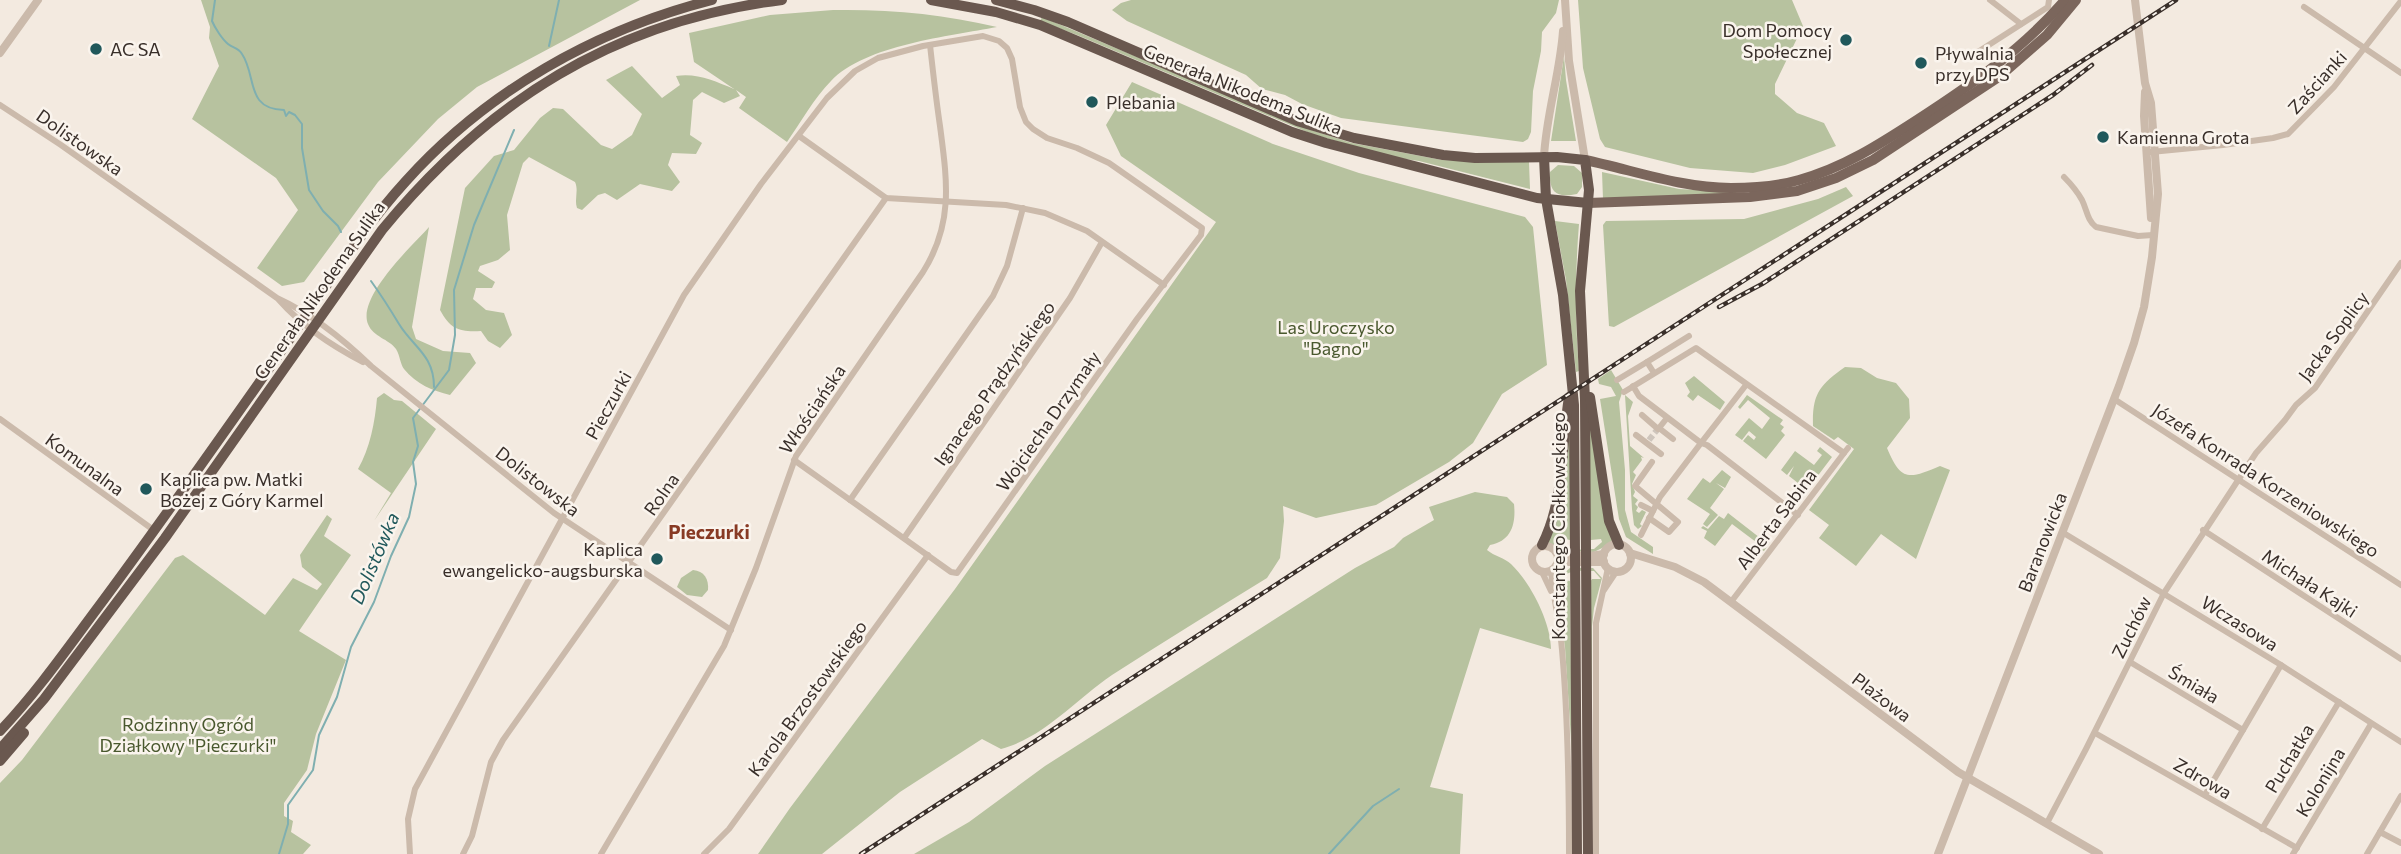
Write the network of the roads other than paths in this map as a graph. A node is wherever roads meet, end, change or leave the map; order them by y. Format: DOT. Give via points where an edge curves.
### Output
graph roads {
  1 [pos="38,0"];
  2 [pos="712,0"];
  3 [pos="782,0"];
  4 [pos="931,0"];
  5 [pos="996,0"];
  6 [pos="1564,0"];
  7 [pos="1990,0"];
  8 [pos="2049,0"];
  9 [pos="2065,0"];
  10 [pos="2076,0"];
  11 [pos="2135,0"];
  12 [pos="2401,1"];
  13 [pos="725,5"];
  14 [pos="2304,7"];
  15 [pos="1034,10"];
  16 [pos="1018,18"];
  17 [pos="2021,24"];
  18 [pos="930,45"];
  19 [pos="2365,48"];
  20 [pos="0,52"];
  21 [pos="1970,57"];
  22 [pos="2401,73"];
  23 [pos="1,107"];
  24 [pos="799,136"];
  25 [pos="2151,153"];
  26 [pos="1544,157"];
  27 [pos="1585,160"];
  28 [pos="2064,177"];
  29 [pos="886,198"];
  30 [pos="1546,199"];
  31 [pos="947,201"];
  32 [pos="1588,203"];
  33 [pos="1023,208"];
  34 [pos="2153,235"];
  35 [pos="1102,242"];
  36 [pos="2401,263"];
  37 [pos="1164,285"];
  38 [pos="304,318"];
  39 [pos="315,326"];
  40 [pos="1689,336"];
  41 [pos="1647,362"];
  42 [pos="1654,373"];
  43 [pos="1617,380"];
  44 [pos="1746,385"];
  45 [pos="1633,386"];
  46 [pos="1624,392"];
  47 [pos="2114,399"];
  48 [pos="1579,403"];
  49 [pos="1642,415"];
  50 [pos="1667,418"];
  51 [pos="0,419"];
  52 [pos="1658,429"];
  53 [pos="1636,435"];
  54 [pos="1673,439"];
  55 [pos="1701,443"];
  56 [pos="2256,453"];
  57 [pos="1661,454"];
  58 [pos="794,460"];
  59 [pos="1652,461"];
  60 [pos="2238,479"];
  61 [pos="850,500"];
  62 [pos="1641,505"];
  63 [pos="1653,511"];
  64 [pos="1798,515"];
  65 [pos="563,520"];
  66 [pos="2203,530"];
  67 [pos="155,531"];
  68 [pos="2062,532"];
  69 [pos="1641,535"];
  70 [pos="904,538"];
  71 [pos="1542,545"];
  72 [pos="1619,545"];
  73 [pos="928,555"];
  74 [pos="1558,558"];
  75 [pos="1630,558"];
  76 [pos="629,563"];
  77 [pos="1608,564"];
  78 [pos="1552,570"];
  79 [pos="1542,572"];
  80 [pos="1581,575"];
  81 [pos="2401,585"];
  82 [pos="2164,593"];
  83 [pos="1553,596"];
  84 [pos="1731,602"];
  85 [pos="731,630"];
  86 [pos="77,656"];
  87 [pos="2401,659"];
  88 [pos="2130,662"];
  89 [pos="2281,665"];
  90 [pos="50,670"];
  91 [pos="2339,702"];
  92 [pos="0,722"];
  93 [pos="2371,724"];
  94 [pos="2243,730"];
  95 [pos="0,731"];
  96 [pos="2095,733"];
  97 [pos="2401,743"];
  98 [pos="0,749"];
  99 [pos="0,761"];
  100 [pos="1969,779"];
  101 [pos="2205,795"];
  102 [pos="2401,796"];
  103 [pos="2047,823"];
  104 [pos="2262,829"];
  105 [pos="2381,831"];
  106 [pos="2401,843"];
  107 [pos="2295,851"];
  108 [pos="410,854"];
  109 [pos="463,854"];
  110 [pos="601,854"];
  111 [pos="704,854"];
  112 [pos="1569,854"];
  113 [pos="1577,854"];
  114 [pos="1588,854"];
  115 [pos="1596,854"];
  116 [pos="1938,854"];
  117 [pos="2099,854"];
  118 [pos="2367,854"];
  1 -- 20 [label="street"];
  2 -- 38 [label="highway, Generała Nikodema Sulika" via="610,34 546,67 493,103 405,181"];
  3 -- 13 [label="highway, Generała Nikodema Sulika"];
  4 -- 16 [label="highway, Generała Nikodema Sulika"];
  5 -- 15 [label="highway, Generała Nikodema Sulika"];
  6 -- 26 [label="street"];
  6 -- 27 [label="street"];
  7 -- 17 [label="street"];
  8 -- 17 [label="street" via="2048,7"];
  9 -- 27 [label="main road" via="1991,70 1851,161 1800,180 1713,187"];
  10 -- 32 [label="main road" via="2047,36 2006,71 1873,160 1836,178 1797,191 1750,197"];
  11 -- 25 [label="street, Baranowicka"];
  12 -- 19 [label="street, Zaścianki"];
  13 -- 39 [label="highway, Generała Nikodema Sulika" via="598,53 489,122 451,153 405,202"];
  14 -- 19 [label="street"];
  15 -- 16 [label="highway" via="1034,17"];
  15 -- 26 [label="highway, Generała Nikodema Sulika" via="1335,133 1443,155"];
  16 -- 30 [label="highway, Generała Nikodema Sulika" via="1303,136"];
  17 -- 21 [label="street"];
  18 -- 24 [label="street, Pieczurki" via="889,54 855,71 827,97"];
  18 -- 31 [label="street, Włościańska"];
  18 -- 37 [label="street, Wojciecha Drzymały" via="983,36 1004,44 1012,59 1023,116 1033,129 1109,163 1203,230"];
  19 -- 22 [label="street"];
  19 -- 25 [label="street, Zaścianki" via="2288,134"];
  23 -- 38 [label="street, Dolistowska" via="54,139"];
  24 -- 29 [label="street"];
  24 -- 65 [label="street, Pieczurki" via="684,295"];
  25 -- 34 [label="street, Baranowicka"];
  26 -- 27 [label="highway, Generała Nikodema Sulika"];
  26 -- 30 [label="highway"];
  27 -- 32 [label="highway"];
  28 -- 34 [label="street" via="2075,187 2096,227"];
  29 -- 31 [label="street"];
  29 -- 76 [label="street, Rolna"];
  30 -- 32 [label="highway, Generała Nikodema Sulika"];
  30 -- 48 [label="highway"];
  31 -- 33 [label="street"];
  31 -- 58 [label="street, Włościańska" via="940,238 929,263"];
  32 -- 48 [label="highway" via="1581,282 1584,372"];
  33 -- 35 [label="street" via="1070,223"];
  33 -- 61 [label="street" via="1007,266 993,296"];
  34 -- 47 [label="street, Baranowicka" via="2144,307"];
  35 -- 37 [label="street"];
  35 -- 70 [label="street, Ignacego Prądzyńskiego" via="1070,298"];
  36 -- 56 [label="street, Jacka Soplicy" via="2315,388"];
  37 -- 73 [label="street, Wojciecha Drzymały" via="957,573"];
  38 -- 39 [label="street, Dolistowska"];
  38 -- 67 [label="highway, Generała Nikodema Sulika"];
  39 -- 65 [label="street, Dolistowska" via="418,402"];
  39 -- 86 [label="highway, Generała Nikodema Sulika"];
  40 -- 41 [label="street"];
  41 -- 42 [label="street"];
  41 -- 43 [label="street"];
  42 -- 44 [label="street" via="1696,348"];
  42 -- 45 [label="street"];
  44 -- 55 [label="street"];
  44 -- 64 [label="street, Alberta Sabina" via="1846,451"];
  45 -- 46 [label="street"];
  45 -- 50 [label="street"];
  47 -- 60 [label="street, Józefa Konrada Korzeniowskiego"];
  47 -- 68 [label="street, Baranowicka"];
  48 -- 71 [label="highway" via="1556,509"];
  48 -- 72 [label="highway"];
  48 -- 80 [label="highway, Konstantego Ciołkowskiego"];
  49 -- 52 [label="street"];
  50 -- 52 [label="street"];
  50 -- 55 [label="street"];
  51 -- 67 [label="street, Komunalna"];
  52 -- 54 [label="street"];
  53 -- 57 [label="street"];
  55 -- 63 [label="street"];
  55 -- 64 [label="street"];
  56 -- 60 [label="street, Zuchów"];
  58 -- 61 [label="street"];
  58 -- 85 [label="street, Włościańska"];
  59 -- 63 [label="street" via="1635,486"];
  60 -- 66 [label="street, Zuchów"];
  60 -- 81 [label="street, Józefa Konrada Korzeniowskiego"];
  61 -- 70 [label="street"];
  62 -- 63 [label="street"];
  63 -- 69 [label="street"];
  64 -- 84 [label="street, Alberta Sabina"];
  65 -- 76 [label="street, Dolistowska"];
  65 -- 108 [label="street, Pieczurki" via="415,789 408,819"];
  66 -- 82 [label="street, Zuchów"];
  66 -- 87 [label="street, Michała Kajki"];
  67 -- 90 [label="highway, Generała Nikodema Sulika"];
  68 -- 82 [label="street, Wczasowa"];
  68 -- 100 [label="street, Baranowicka"];
  70 -- 73 [label="street"];
  71 -- 74 [label="street" via="1552,547"];
  71 -- 79 [label="street" via="1531,557"];
  72 -- 75 [label="street"];
  72 -- 77 [label="street" via="1610,547"];
  73 -- 111 [label="street, Karola Brzostowskiego" via="729,829"];
  74 -- 77 [label="street"];
  74 -- 78 [label="street"];
  75 -- 77 [label="street" via="1624,570"];
  75 -- 84 [label="street, Plażowa" via="1685,571"];
  76 -- 85 [label="street, Dolistowska"];
  76 -- 109 [label="street, Rolna" via="497,751"];
  77 -- 115 [label="street" via="1596,623"];
  78 -- 79 [label="street"];
  78 -- 83 [label="street"];
  79 -- 83 [label="street"];
  80 -- 113 [label="highway, Konstantego Ciołkowskiego"];
  80 -- 114 [label="highway, Konstantego Ciołkowskiego"];
  82 -- 88 [label="street, Zuchów"];
  82 -- 89 [label="street, Wczasowa"];
  83 -- 112 [label="street" via="1563,656 1569,751"];
  84 -- 100 [label="street, Plażowa"];
  85 -- 110 [label="street, Włościańska"];
  86 -- 98 [label="highway, Generała Nikodema Sulika"];
  86 -- 99 [label="highway" via="55,694"];
  88 -- 94 [label="street, Śmiała"];
  88 -- 96 [label="street, Zuchów"];
  89 -- 91 [label="street, Wczasowa"];
  89 -- 94 [label="street"];
  90 -- 92 [label="highway"];
  90 -- 95 [label="highway, Generała Nikodema Sulika"];
  91 -- 93 [label="street, Wczasowa"];
  91 -- 104 [label="street, Puchatka"];
  93 -- 97 [label="street, Wczasowa"];
  93 -- 107 [label="street, Kolonijna"];
  94 -- 101 [label="street"];
  96 -- 101 [label="street, Zdrowa"];
  96 -- 103 [label="street, Zuchów"];
  100 -- 103 [label="street, Plażowa"];
  100 -- 116 [label="street, Baranowicka"];
  101 -- 104 [label="street, Zdrowa"];
  102 -- 105 [label="street"];
  103 -- 117 [label="street, Plażowa"];
  104 -- 107 [label="street, Zdrowa"];
  105 -- 106 [label="street"];
  105 -- 118 [label="street"];
}
